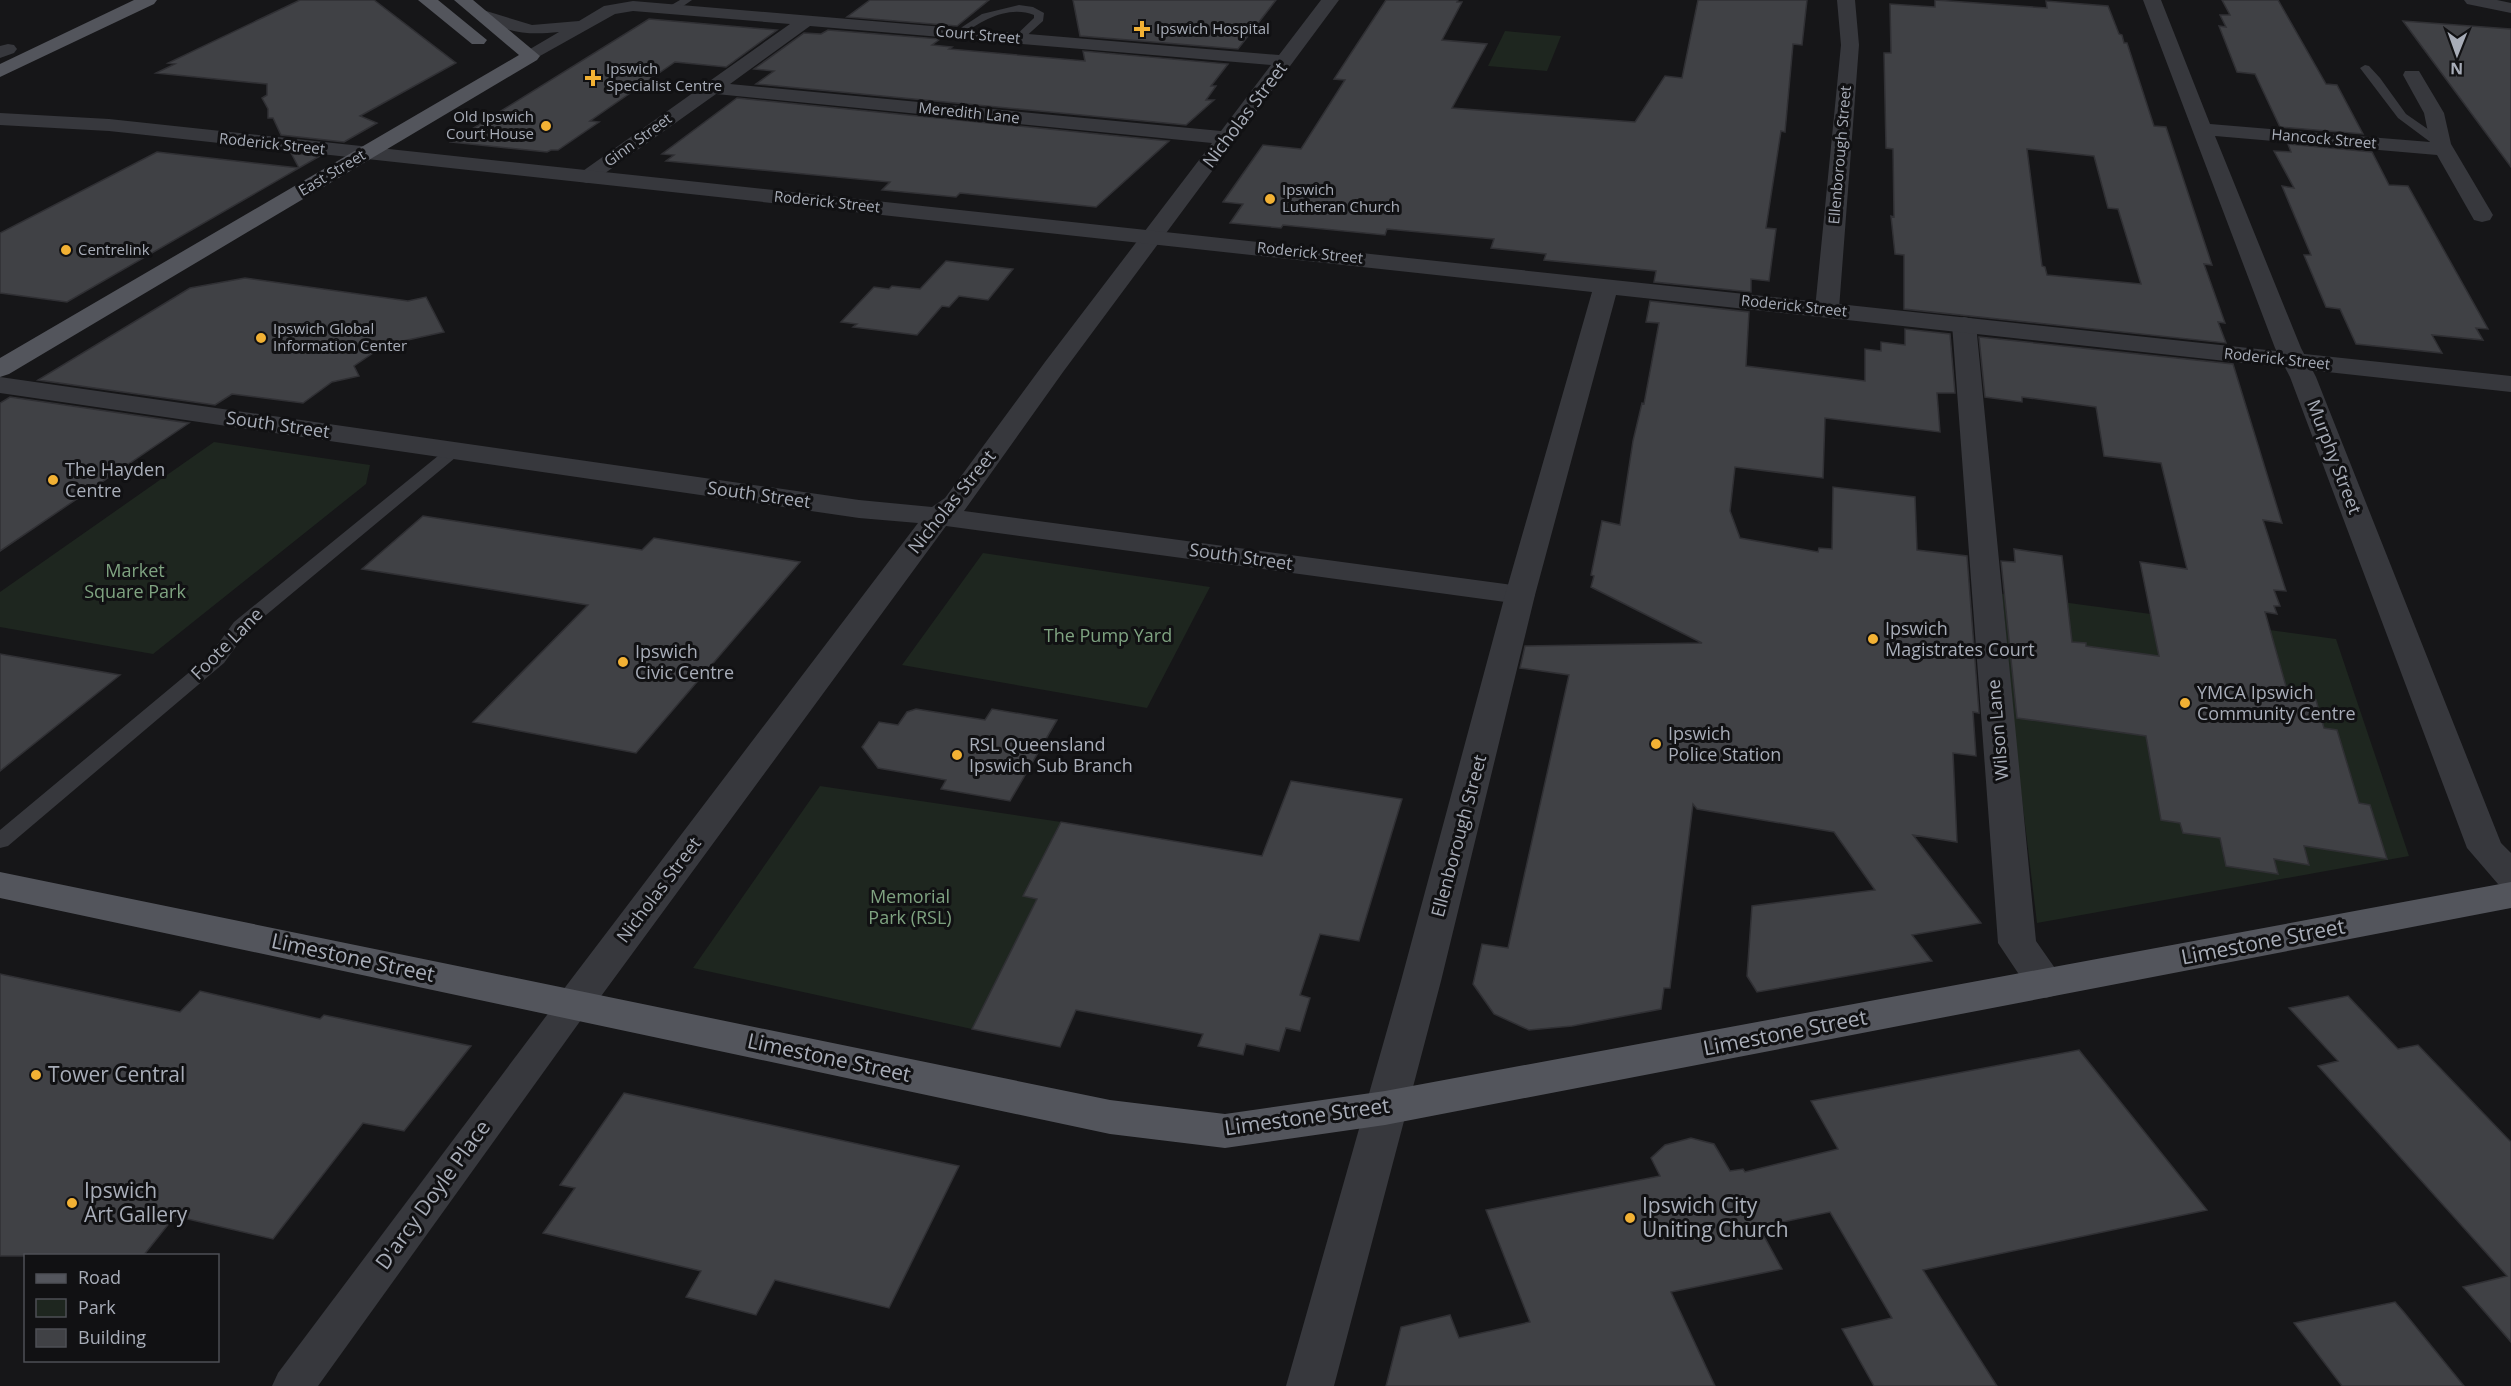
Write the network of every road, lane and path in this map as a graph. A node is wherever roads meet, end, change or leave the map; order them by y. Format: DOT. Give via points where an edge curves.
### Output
graph roads {
  1 [pos="111,0"];
  2 [pos="148,0"];
  3 [pos="427,0"];
  4 [pos="463,0"];
  5 [pos="1330,0"];
  6 [pos="1846,0"];
  7 [pos="2152,0"];
  8 [pos="2473,0"];
  9 [pos="623,3"];
  10 [pos="679,4"];
  11 [pos="2511,8"];
  12 [pos="483,15"];
  13 [pos="71,19"];
  14 [pos="806,21"];
  15 [pos="103,22"];
  16 [pos="586,23"];
  17 [pos="958,33"];
  18 [pos="1018,38"];
  19 [pos="3,51"];
  20 [pos="531,56"];
  21 [pos="1284,61"];
  22 [pos="513,66"];
  23 [pos="2365,68"];
  24 [pos="0,71"];
  25 [pos="2412,75"];
  26 [pos="711,88"];
  27 [pos="0,107"];
  28 [pos="0,119"];
  29 [pos="110,125"];
  30 [pos="2204,129"];
  31 [pos="1227,138"];
  32 [pos="2443,146"];
  33 [pos="364,154"];
  34 [pos="587,177"];
  35 [pos="2482,215"];
  36 [pos="1154,237"];
  37 [pos="1606,286"];
  38 [pos="1827,309"];
  39 [pos="1964,324"];
  40 [pos="2294,361"];
  41 [pos="0,369"];
  42 [pos="2511,384"];
  43 [pos="0,385"];
  44 [pos="455,450"];
  45 [pos="938,516"];
  46 [pos="1520,595"];
  47 [pos="0,841"];
  48 [pos="2511,874"];
  49 [pos="0,885"];
  50 [pos="2511,895"];
  51 [pos="2046,984"];
  52 [pos="574,1004"];
  53 [pos="1385,1108"];
  54 [pos="293,1386"];
  55 [pos="1310,1386"];
  1 -- 13 [label="main road"];
  2 -- 15 [label="main road"];
  3 -- 22 [label="main road"];
  4 -- 12 [label="main road"];
  5 -- 21 [label="street, Nicholas Street"];
  6 -- 38 [label="street, Ellenborough Street" via="1850,45"];
  7 -- 30 [label="street, Murphy Street"];
  8 -- 11 [label="street"];
  9 -- 10 [label="street, East Street"];
  9 -- 16 [label="street, East Street"];
  10 -- 14 [label="street, Court Street"];
  12 -- 16 [label="street" via="532,30"];
  12 -- 20 [label="main road"];
  13 -- 15 [label="main road"];
  13 -- 19 [label="main road"];
  14 -- 17 [label="street, Court Street"];
  14 -- 26 [label="street, Ginn Street"];
  15 -- 24 [label="main road"];
  16 -- 20 [label="street, East Street"];
  17 -- 18 [label="street, Court Street"];
  17 -- 18 [label="lane" via="981,14 998,8 1022,7 1038,12 1040,19"];
  18 -- 21 [label="street, Court Street"];
  20 -- 22 [label="main road, East Street"];
  21 -- 31 [label="street, Nicholas Street"];
  22 -- 33 [label="main road, East Street"];
  23 -- 32 [label="lane" via="2402,116"];
  25 -- 32 [label="street" via="2434,113"];
  26 -- 31 [label="street, Meredith Lane"];
  26 -- 34 [label="street, Ginn Street"];
  27 -- 29 [label="street, Roderick Street"];
  28 -- 29 [label="street, Roderick Street"];
  29 -- 33 [label="street, Roderick Street"];
  30 -- 32 [label="street, Hancock Street"];
  30 -- 40 [label="street, Murphy Street"];
  31 -- 36 [label="street, Nicholas Street"];
  32 -- 35 [label="street"];
  33 -- 34 [label="street, Roderick Street"];
  33 -- 41 [label="main road, East Street"];
  34 -- 36 [label="street, Roderick Street"];
  36 -- 37 [label="street, Roderick Street"];
  36 -- 45 [label="street, Nicholas Street" via="955,504"];
  37 -- 38 [label="street, Roderick Street"];
  37 -- 46 [label="street, Ellenborough Street"];
  38 -- 39 [label="street, Roderick Street"];
  39 -- 40 [label="street, Roderick Street"];
  39 -- 51 [label="street, Wilson Lane" via="2017,943"];
  40 -- 42 [label="street, Roderick Street"];
  40 -- 48 [label="street, Murphy Street" via="2485,848"];
  43 -- 44 [label="street, South Street"];
  44 -- 45 [label="street, South Street" via="859,509"];
  44 -- 47 [label="lane, Foote Lane" via="241,626 217,659"];
  45 -- 46 [label="street, South Street"];
  45 -- 52 [label="street, Nicholas Street"];
  46 -- 53 [label="street, Ellenborough Street"];
  49 -- 52 [label="main road, Limestone Street"];
  50 -- 51 [label="main road, Limestone Street"];
  51 -- 53 [label="main road, Limestone Street"];
  52 -- 53 [label="main road, Limestone Street" via="1110,1117 1225,1131"];
  52 -- 54 [label="street, D'arcy Doyle Place"];
  53 -- 55 [label="street, Ellenborough Street"];
}
